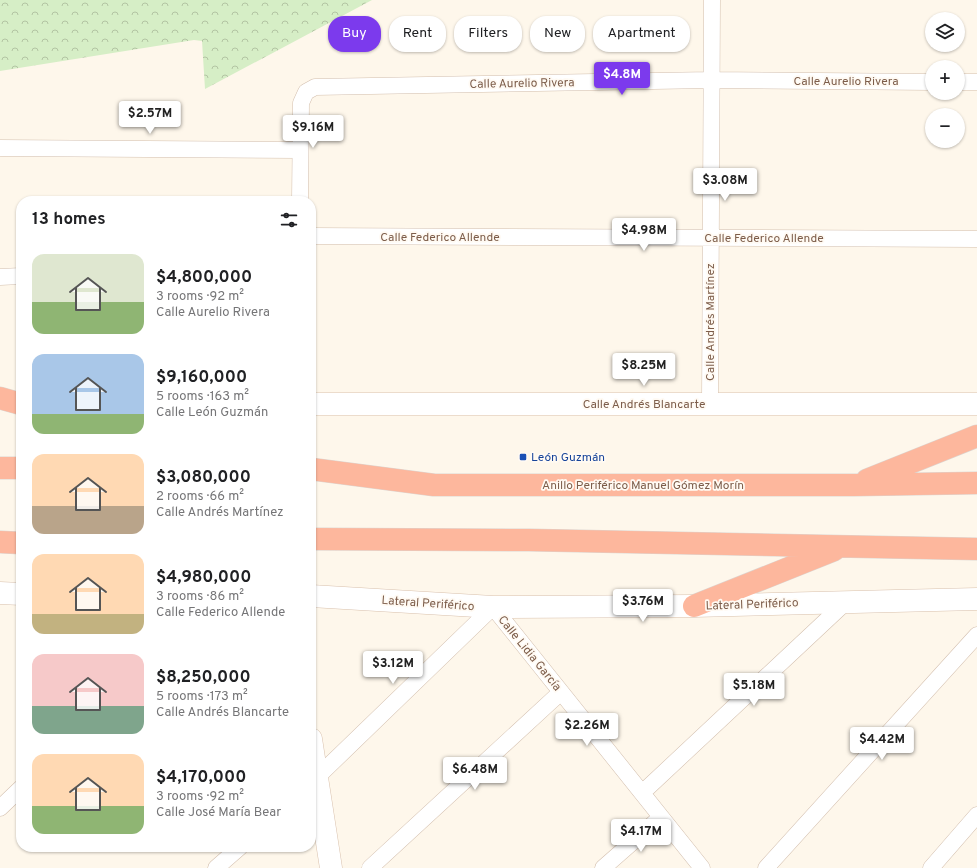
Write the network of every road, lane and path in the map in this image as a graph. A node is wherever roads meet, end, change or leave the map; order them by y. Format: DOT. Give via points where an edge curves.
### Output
graph roads {
  1 [pos="712,0"];
  2 [pos="711,80"];
  3 [pos="925,82"];
  4 [pos="965,82"];
  5 [pos="977,82"];
  6 [pos="0,148"];
  7 [pos="299,150"];
  8 [pos="300,196"];
  9 [pos="316,236"];
  10 [pos="711,238"];
  11 [pos="977,239"];
  12 [pos="16,276"];
  13 [pos="0,277"];
  14 [pos="0,392"];
  15 [pos="16,393"];
  16 [pos="0,398"];
  17 [pos="16,403"];
  18 [pos="316,404"];
  19 [pos="710,404"];
  20 [pos="977,404"];
  21 [pos="977,436"];
  22 [pos="0,468"];
  23 [pos="16,468"];
  24 [pos="316,470"];
  25 [pos="977,483"];
  26 [pos="854,486"];
  27 [pos="316,539"];
  28 [pos="0,542"];
  29 [pos="16,543"];
  30 [pos="842,547"];
  31 [pos="977,549"];
  32 [pos="0,593"];
  33 [pos="16,594"];
  34 [pos="316,596"];
  35 [pos="977,599"];
  36 [pos="847,601"];
  37 [pos="694,606"];
  38 [pos="493,607"];
  39 [pos="977,635"];
  40 [pos="561,692"];
  41 [pos="316,778"];
  42 [pos="316,790"];
  43 [pos="16,793"];
  44 [pos="642,793"];
  45 [pos="0,808"];
  46 [pos="977,816"];
  47 [pos="661,817"];
  48 [pos="234,852"];
  49 [pos="216,868"];
  50 [pos="331,868"];
  51 [pos="370,868"];
  52 [pos="603,868"];
  53 [pos="702,868"];
  54 [pos="766,868"];
  55 [pos="931,868"];
  1 -- 2 [label="street, Calle Andrés Martínez"];
  2 -- 3 [label="street, Calle Aurelio Rivera"];
  2 -- 7 [label="street, Calle Aurelio Rivera" via="316,87 306,92 301,103"];
  2 -- 10 [label="street, Calle Andrés Martínez"];
  4 -- 5 [label="street"];
  6 -- 7 [label="street"];
  7 -- 8 [label="street"];
  9 -- 10 [label="street, Calle Federico Allende"];
  10 -- 11 [label="street, Calle Federico Allende"];
  10 -- 19 [label="street, Calle Andrés Martínez"];
  12 -- 13 [label="street"];
  14 -- 15 [label="street"];
  16 -- 17 [label="highway"];
  18 -- 19 [label="street, Calle Andrés Blancarte"];
  19 -- 20 [label="street, Calle Andrés Blancarte"];
  21 -- 26 [label="highway"];
  22 -- 23 [label="highway"];
  24 -- 26 [label="highway, Anillo Periférico Manuel Gómez Morín" via="434,485"];
  25 -- 26 [label="highway, Anillo Periférico Manuel Gómez Morín"];
  27 -- 30 [label="highway" via="537,540"];
  28 -- 29 [label="highway"];
  30 -- 31 [label="highway"];
  30 -- 37 [label="highway"];
  32 -- 33 [label="street"];
  34 -- 38 [label="street, Lateral Periférico"];
  35 -- 36 [label="street, Lateral Periférico"];
  36 -- 37 [label="street, Lateral Periférico"];
  36 -- 44 [label="street"];
  37 -- 38 [label="street, Lateral Periférico"];
  38 -- 40 [label="street, Calle Lidia García"];
  38 -- 41 [label="street"];
  39 -- 54 [label="street"];
  40 -- 44 [label="street, Calle Lidia García"];
  40 -- 51 [label="street"];
  42 -- 50 [label="street"];
  43 -- 45 [label="street"];
  44 -- 47 [label="street, Calle Lidia García"];
  46 -- 55 [label="street"];
  47 -- 52 [label="street"];
  47 -- 53 [label="street, Calle Lidia García"];
  48 -- 49 [label="street"];
}
